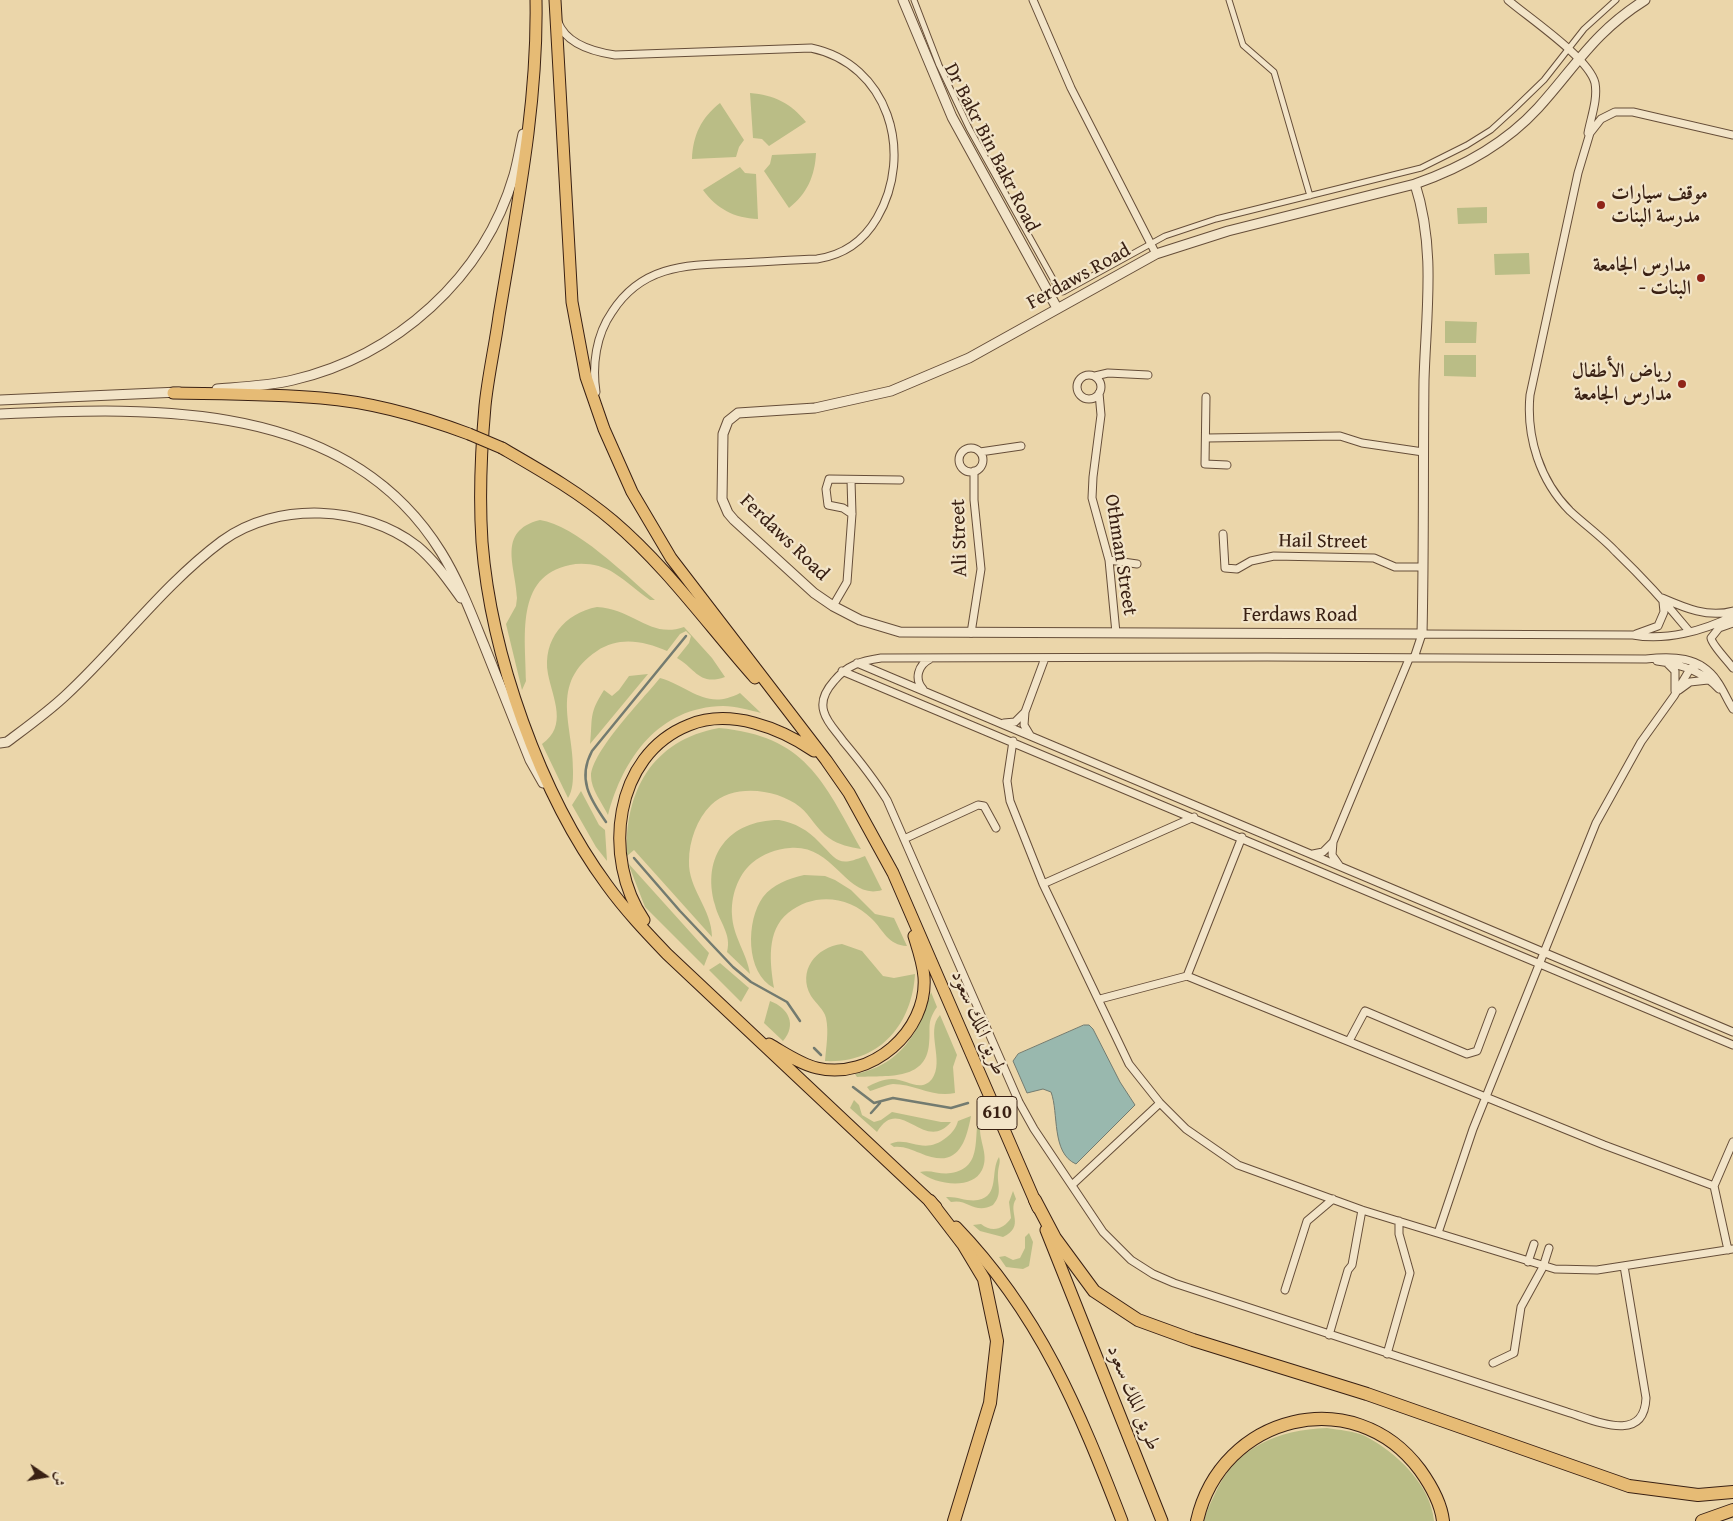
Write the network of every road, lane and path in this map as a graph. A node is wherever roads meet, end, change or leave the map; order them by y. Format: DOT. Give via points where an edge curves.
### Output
graph roads {
  1 [pos="536,0"];
  2 [pos="555,0"];
  3 [pos="903,0"];
  4 [pos="914,0"];
  5 [pos="1033,0"];
  6 [pos="1229,0"];
  7 [pos="1508,0"];
  8 [pos="1616,0"];
  9 [pos="1645,0"];
  10 [pos="555,16"];
  11 [pos="1568,49"];
  12 [pos="1579,57"];
  13 [pos="533,92"];
  14 [pos="1733,135"];
  15 [pos="1584,147"];
  16 [pos="1416,184"];
  17 [pos="1310,196"];
  18 [pos="1150,242"];
  19 [pos="1156,254"];
  20 [pos="1056,308"];
  21 [pos="1148,375"];
  22 [pos="1095,376"];
  23 [pos="173,393"];
  24 [pos="1099,393"];
  25 [pos="1206,397"];
  26 [pos="0,400"];
  27 [pos="0,414"];
  28 [pos="604,429"];
  29 [pos="1207,438"];
  30 [pos="1021,446"];
  31 [pos="980,452"];
  32 [pos="1423,452"];
  33 [pos="1227,465"];
  34 [pos="974,471"];
  35 [pos="852,480"];
  36 [pos="900,480"];
  37 [pos="852,514"];
  38 [pos="1223,534"];
  39 [pos="1108,560"];
  40 [pos="1137,564"];
  41 [pos="1423,567"];
  42 [pos="1661,599"];
  43 [pos="834,606"];
  44 [pos="471,612"];
  45 [pos="1733,612"];
  46 [pos="1733,616"];
  47 [pos="1733,623"];
  48 [pos="1689,631"];
  49 [pos="971,633"];
  50 [pos="1116,633"];
  51 [pos="1422,634"];
  52 [pos="1633,635"];
  53 [pos="933,658"];
  54 [pos="1045,658"];
  55 [pos="1412,658"];
  56 [pos="1646,659"];
  57 [pos="857,662"];
  58 [pos="1663,662"];
  59 [pos="1700,665"];
  60 [pos="1733,668"];
  61 [pos="1690,669"];
  62 [pos="842,671"];
  63 [pos="1712,682"];
  64 [pos="925,691"];
  65 [pos="1674,696"];
  66 [pos="1726,697"];
  67 [pos="1733,709"];
  68 [pos="1025,712"];
  69 [pos="1002,723"];
  70 [pos="797,724"];
  71 [pos="1030,735"];
  72 [pos="1012,741"];
  73 [pos="0,743"];
  74 [pos="826,760"];
  75 [pos="1112,769"];
  76 [pos="1106,780"];
  77 [pos="1194,817"];
  78 [pos="996,828"];
  79 [pos="572,832"];
  80 [pos="1242,837"];
  81 [pos="904,838"];
  82 [pos="1333,842"];
  83 [pos="1312,854"];
  84 [pos="1339,865"];
  85 [pos="1044,884"];
  86 [pos="907,906"];
  87 [pos="1545,952"];
  88 [pos="667,954"];
  89 [pos="1540,964"];
  90 [pos="1187,976"];
  91 [pos="1100,999"];
  92 [pos="1492,1011"];
  93 [pos="1733,1032"];
  94 [pos="753,1035"];
  95 [pos="1349,1041"];
  96 [pos="1733,1045"];
  97 [pos="1486,1097"];
  98 [pos="1160,1103"];
  99 [pos="1733,1142"];
  100 [pos="1072,1185"];
  101 [pos="1714,1186"];
  102 [pos="1333,1199"];
  103 [pos="1035,1200"];
  104 [pos="930,1201"];
  105 [pos="1362,1210"];
  106 [pos="1399,1221"];
  107 [pos="1438,1233"];
  108 [pos="1534,1244"];
  109 [pos="1549,1248"];
  110 [pos="1731,1250"];
  111 [pos="1528,1262"];
  112 [pos="1624,1266"];
  113 [pos="1543,1267"];
  114 [pos="1284,1290"];
  115 [pos="1329,1335"];
  116 [pos="1387,1354"];
  117 [pos="1493,1363"];
  118 [pos="1733,1492"];
  119 [pos="1733,1510"];
  120 [pos="954,1521"];
  121 [pos="1122,1521"];
  122 [pos="1162,1521"];
  123 [pos="1197,1521"];
  124 [pos="1443,1521"];
  125 [pos="1702,1521"];
  1 -- 13 [label="main road"];
  2 -- 10 [label="main road"];
  3 -- 20 [label="street, Dr Bakr Bin Bakr Road" via="952,118"];
  4 -- 18 [label="street" via="939,65 969,128 1060,291"];
  5 -- 18 [label="street" via="1071,88"];
  6 -- 17 [label="street" via="1244,45 1274,72"];
  7 -- 11 [label="street"];
  8 -- 11 [label="street"];
  9 -- 12 [label="street, Ferdaws Road" via="1612,23"];
  10 -- 28 [label="main road" via="572,302 586,377"];
  10 -- 28 [label="street" via="560,27 577,42 615,56 811,48 830,53 850,64 870,84 886,112 895,149 893,181 884,205 871,227 844,252 817,259 685,266 650,276 627,292 607,319 596,352 595,391"];
  11 -- 12 [label="street"];
  11 -- 17 [label="street" via="1544,80 1514,110 1467,146 1421,168"];
  12 -- 15 [label="street" via="1591,73 1596,98"];
  12 -- 16 [label="street, Ferdaws Road" via="1537,109 1500,142 1468,162"];
  13 -- 23 [label="street" via="514,175 500,212 460,277 408,328 352,361 292,380 261,386"];
  13 -- 79 [label="main road" via="486,404 481,482 482,543 491,604 518,709"];
  14 -- 15 [label="street" via="1627,111 1615,112 1601,119 1590,132"];
  15 -- 42 [label="street" via="1532,380 1528,409 1530,429 1539,464 1557,495"];
  16 -- 19 [label="street, Ferdaws Road" via="1228,231"];
  16 -- 32 [label="street" via="1429,246"];
  17 -- 18 [label="street" via="1216,219"];
  18 -- 19 [label="street"];
  19 -- 20 [label="street, Ferdaws Road"];
  20 -- 43 [label="street, Ferdaws Road" via="969,358 891,392 815,408 738,414 728,421 722,434 722,492 728,513 814,593"];
  21 -- 22 [label="street" via="1108,373"];
  22 -- 24 [label="street" via="1101,385"];
  22 -- 24 [label="street" via="1083,376 1077,388 1087,399"];
  23 -- 26 [label="street"];
  23 -- 70 [label="main road, bridge" via="321,398 377,406 431,420 502,448 581,496 625,532 674,582"];
  24 -- 39 [label="street, Othman Street" via="1102,415 1092,498"];
  25 -- 29 [label="street"];
  27 -- 44 [label="street" via="86,410 190,415 255,426 318,445 358,467 394,495 412,514 441,552"];
  28 -- 70 [label="main road" via="632,492 671,558"];
  29 -- 32 [label="street" via="1340,436 1362,443"];
  29 -- 33 [label="street" via="1205,464"];
  30 -- 31 [label="street"];
  31 -- 34 [label="street" via="982,463"];
  31 -- 34 [label="street" via="969,448 960,455 961,466 967,471"];
  32 -- 41 [label="street"];
  34 -- 49 [label="street, Ali Street" via="981,569"];
  35 -- 36 [label="street"];
  35 -- 37 [label="street"];
  35 -- 37 [label="street" via="829,479 826,489 828,506 842,508"];
  37 -- 43 [label="street" via="847,582"];
  38 -- 41 [label="street, Hail Street" via="1225,568 1237,569 1251,561 1274,556 1374,558 1395,567"];
  39 -- 40 [label="street"];
  39 -- 50 [label="street, Othman Street"];
  41 -- 51 [label="street"];
  42 -- 45 [label="street" via="1699,612"];
  42 -- 48 [label="street"];
  42 -- 52 [label="street" via="1664,612 1658,626"];
  43 -- 49 [label="street, Ferdaws Road" via="860,620 900,632"];
  44 -- 73 [label="street" via="441,570 417,546 391,530 332,513 273,518 223,541 182,576 66,696 7,742"];
  44 -- 79 [label="street" via="530,760"];
  46 -- 48 [label="street"];
  47 -- 60 [label="street" via="1719,628 1712,638 1714,646"];
  48 -- 52 [label="street" via="1665,637"];
  49 -- 50 [label="street, Ferdaws Road"];
  50 -- 51 [label="street, Ferdaws Road"];
  51 -- 52 [label="street"];
  51 -- 55 [label="street"];
  53 -- 54 [label="street"];
  53 -- 57 [label="street" via="881,658"];
  53 -- 64 [label="street" via="919,671 918,682"];
  54 -- 55 [label="street"];
  54 -- 68 [label="street"];
  55 -- 56 [label="street"];
  55 -- 82 [label="street"];
  56 -- 58 [label="street"];
  56 -- 59 [label="street" via="1675,657"];
  57 -- 62 [label="street"];
  57 -- 64 [label="street"];
  58 -- 61 [label="street"];
  58 -- 65 [label="street" via="1675,671"];
  59 -- 61 [label="street"];
  59 -- 66 [label="street" via="1714,677"];
  61 -- 63 [label="street"];
  61 -- 65 [label="street"];
  62 -- 72 [label="street"];
  62 -- 81 [label="street" via="827,688 824,713 878,785"];
  63 -- 65 [label="street" via="1690,682"];
  63 -- 66 [label="street"];
  64 -- 69 [label="street"];
  65 -- 87 [label="street" via="1642,742 1596,823"];
  66 -- 67 [label="street"];
  68 -- 69 [label="street" via="1015,722"];
  68 -- 71 [label="street" via="1024,725"];
  69 -- 71 [label="street"];
  70 -- 74 [label="main road, طريق الملك سعود / 610"];
  71 -- 75 [label="street"];
  72 -- 76 [label="street"];
  72 -- 85 [label="street" via="1007,781 1010,801"];
  74 -- 86 [label="main road, طريق الملك سعود / 610" via="875,837"];
  74 -- 88 [label="main road" via="776,729 729,719 690,724 672,733 646,758 632,779 624,802 618,846 627,889"];
  75 -- 76 [label="street"];
  75 -- 83 [label="street"];
  76 -- 77 [label="street"];
  77 -- 80 [label="street"];
  77 -- 85 [label="street"];
  78 -- 81 [label="street" via="984,806 978,805"];
  79 -- 88 [label="main road" via="608,886"];
  80 -- 89 [label="street"];
  80 -- 90 [label="street"];
  81 -- 100 [label="street" via="1020,1102"];
  82 -- 83 [label="street" via="1323,852"];
  82 -- 84 [label="street" via="1332,855"];
  83 -- 84 [label="street"];
  84 -- 87 [label="street"];
  85 -- 91 [label="street"];
  86 -- 94 [label="main road" via="924,976 923,991 916,1016 891,1050 880,1058 850,1068 820,1069 806,1065"];
  86 -- 103 [label="main road, طريق الملك سعود / 610"];
  87 -- 89 [label="street"];
  87 -- 93 [label="street"];
  88 -- 94 [label="main road"];
  89 -- 96 [label="street"];
  89 -- 97 [label="street"];
  90 -- 91 [label="street"];
  90 -- 95 [label="street"];
  91 -- 98 [label="street" via="1128,1064"];
  92 -- 95 [label="street" via="1477,1051 1467,1054 1365,1011"];
  94 -- 104 [label="main road"];
  95 -- 97 [label="street"];
  97 -- 101 [label="street"];
  97 -- 107 [label="street"];
  98 -- 100 [label="street"];
  98 -- 102 [label="street" via="1186,1129 1238,1165"];
  99 -- 101 [label="street"];
  100 -- 115 [label="street" via="1117,1248 1153,1274"];
  101 -- 110 [label="street"];
  102 -- 105 [label="street"];
  102 -- 114 [label="street" via="1307,1221"];
  103 -- 118 [label="highway" via="1055,1238 1094,1291 1138,1320 1367,1394 1629,1486 1698,1495"];
  103 -- 122 [label="main road, طريق الملك سعود / 610"];
  104 -- 120 [label="highway" via="963,1244 984,1279 998,1341 990,1403"];
  104 -- 121 [label="main road" via="986,1259 1033,1324 1087,1430"];
  105 -- 106 [label="street"];
  105 -- 115 [label="street" via="1352,1264"];
  106 -- 107 [label="street"];
  106 -- 116 [label="street" via="1399,1234 1410,1274"];
  107 -- 111 [label="street"];
  108 -- 111 [label="street"];
  109 -- 113 [label="street"];
  110 -- 112 [label="street"];
  111 -- 113 [label="street"];
  112 -- 113 [label="street" via="1582,1271"];
  112 -- 116 [label="street" via="1646,1398 1643,1414 1631,1425 1620,1427 1596,1421"];
  113 -- 117 [label="street" via="1521,1307 1514,1353"];
  115 -- 116 [label="street"];
  119 -- 125 [label="highway"];
  123 -- 124 [label="highway" via="1211,1481 1232,1454 1255,1436 1284,1424 1314,1419 1346,1421 1380,1433 1409,1456 1430,1483"];
}
